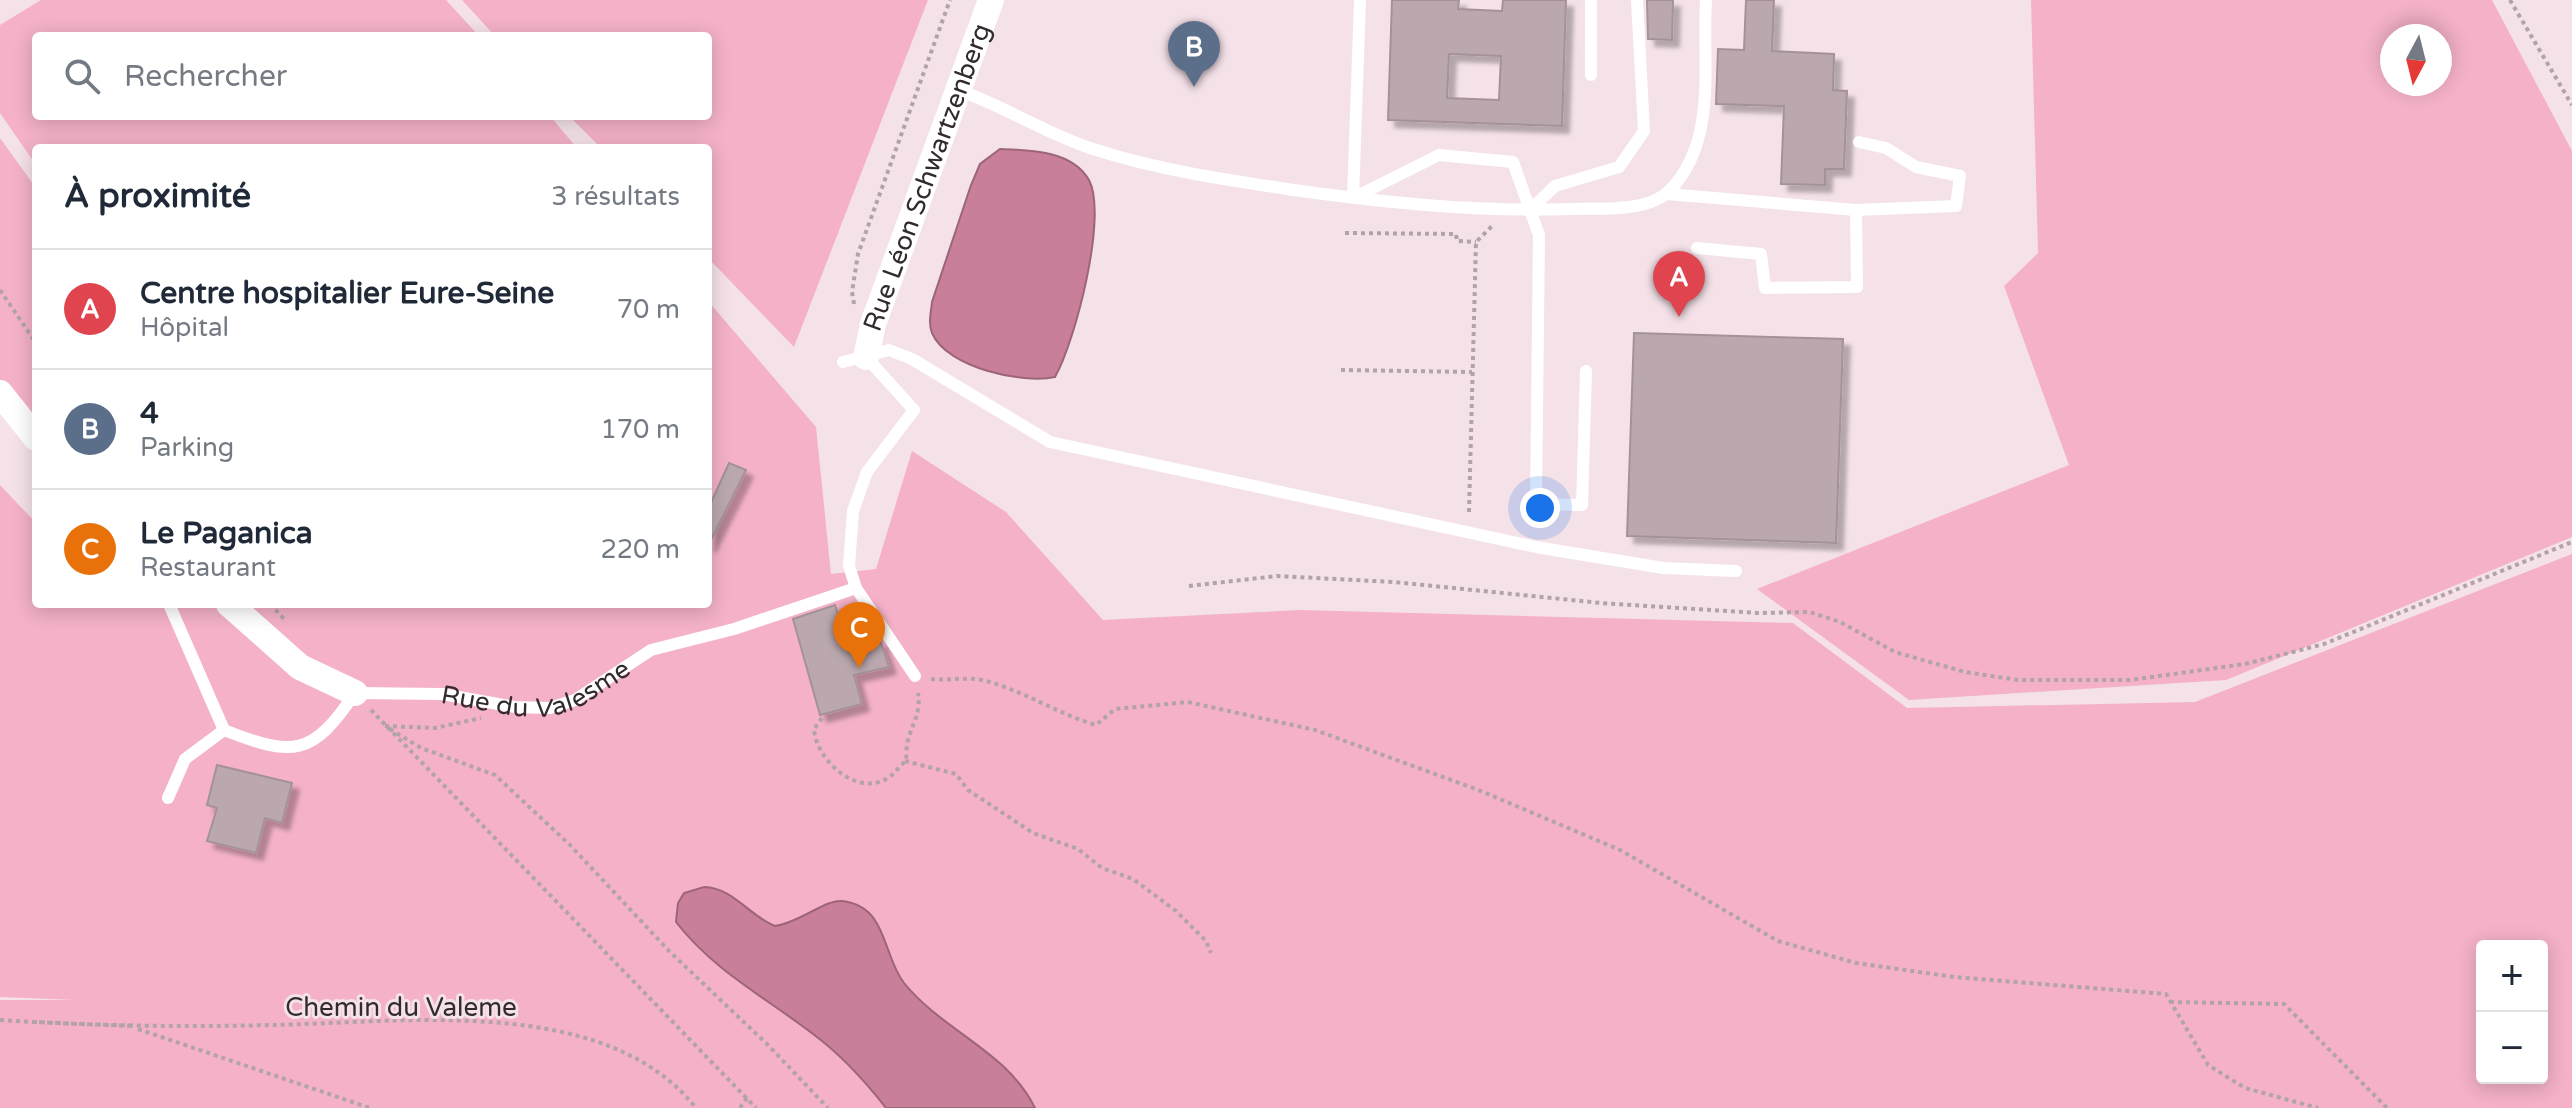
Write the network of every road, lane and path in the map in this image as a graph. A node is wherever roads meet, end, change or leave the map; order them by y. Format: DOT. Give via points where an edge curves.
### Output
graph roads {
  1 [pos="950,0"];
  2 [pos="991,0"];
  3 [pos="1360,0"];
  4 [pos="1591,0"];
  5 [pos="1637,0"];
  6 [pos="1706,0"];
  7 [pos="2510,0"];
  8 [pos="1591,75"];
  9 [pos="961,91"];
  10 [pos="2572,105"];
  11 [pos="1859,142"];
  12 [pos="1667,194"];
  13 [pos="1353,198"];
  14 [pos="1497,209"];
  15 [pos="1530,210"];
  16 [pos="1856,210"];
  17 [pos="1345,233"];
  18 [pos="1476,242"];
  19 [pos="1697,248"];
  20 [pos="0,290"];
  21 [pos="873,324"];
  22 [pos="32,337"];
  23 [pos="854,360"];
  24 [pos="1341,370"];
  25 [pos="1586,371"];
  26 [pos="1472,372"];
  27 [pos="0,393"];
  28 [pos="32,433"];
  29 [pos="1469,512"];
  30 [pos="2572,542"];
  31 [pos="1736,571"];
  32 [pos="1189,586"];
  33 [pos="856,588"];
  34 [pos="171,608"];
  35 [pos="234,608"];
  36 [pos="274,608"];
  37 [pos="291,626"];
  38 [pos="915,676"];
  39 [pos="355,693"];
  40 [pos="515,707"];
  41 [pos="822,718"];
  42 [pos="385,726"];
  43 [pos="224,730"];
  44 [pos="905,761"];
  45 [pos="168,798"];
  46 [pos="1211,953"];
  47 [pos="2170,1002"];
  48 [pos="0,1020"];
  49 [pos="131,1026"];
  50 [pos="747,1098"];
  51 [pos="370,1108"];
  52 [pos="696,1108"];
  53 [pos="740,1108"];
  54 [pos="756,1108"];
  55 [pos="828,1108"];
  56 [pos="2318,1108"];
  57 [pos="2387,1108"];
  1 -- 21 [label="path" via="858,254 852,292 856,316"];
  2 -- 9 [label="street, Rue Léon Schwartzenberg"];
  3 -- 13 [label="lane"];
  4 -- 8 [label="lane"];
  5 -- 15 [label="lane" via="1644,131 1619,167 1555,186"];
  6 -- 12 [label="lane" via="1698,146"];
  7 -- 10 [label="path"];
  9 -- 13 [label="lane" via="1093,149"];
  9 -- 21 [label="street, Rue Léon Schwartzenberg"];
  11 -- 16 [label="lane" via="1886,148 1916,167 1960,176 1956,206"];
  12 -- 15 [label="lane" via="1638,205"];
  12 -- 16 [label="lane"];
  13 -- 14 [label="lane"];
  13 -- 15 [label="lane" via="1439,155 1513,162"];
  14 -- 15 [label="lane"];
  14 -- 18 [label="path" via="1496,223"];
  15 -- 25 [label="lane" via="1545,246 1536,504 1582,505"];
  16 -- 19 [label="lane" via="1857,287 1765,288 1761,254"];
  17 -- 18 [label="path" via="1456,234 1457,241"];
  18 -- 26 [label="path"];
  20 -- 22 [label="path"];
  21 -- 23 [label="street, Rue Léon Schwartzenberg"];
  23 -- 31 [label="lane" via="889,350 912,359 1050,442 1536,547 1663,568"];
  23 -- 33 [label="lane" via="914,410 875,451 853,511 849,566"];
  24 -- 26 [label="path"];
  26 -- 29 [label="path"];
  27 -- 28 [label="street"];
  30 -- 32 [label="path" via="2324,644 2245,664 2130,680 2018,680 1965,672 1895,652 1810,612 1601,603 1277,576"];
  33 -- 38 [label="lane"];
  33 -- 40 [label="lane, Rue du Valesme" via="651,650 563,705"];
  34 -- 43 [label="lane"];
  35 -- 39 [label="street, Rue du Valesme" via="300,667"];
  36 -- 37 [label="path"];
  38 -- 44 [label="path" via="920,707"];
  38 -- 47 [label="path" via="989,682 1096,725 1115,709 1188,702 1315,730 1481,791 1620,850 1778,941 1856,963 1954,977 2166,994"];
  39 -- 40 [label="lane, Rue du Valesme" via="442,694"];
  39 -- 42 [label="path"];
  39 -- 43 [label="lane" via="312,743 268,747"];
  40 -- 42 [label="path" via="435,728"];
  41 -- 44 [label="path" via="814,729 815,742 837,771 854,780 888,778"];
  42 -- 50 [label="path"];
  42 -- 55 [label="path" via="421,748 495,775"];
  43 -- 45 [label="lane" via="185,759"];
  44 -- 46 [label="path" via="956,774 968,790 1033,833 1078,849 1102,868 1133,879 1176,911"];
  47 -- 56 [label="path" via="2208,1065 2245,1088"];
  47 -- 57 [label="path" via="2284,1004"];
  48 -- 49 [label="path, Chemin du Valeme"];
  49 -- 49 [label="path, Chemin du Valeme" via="62,1023 34,1022 78,1024"];
  49 -- 51 [label="path"];
  49 -- 52 [label="path, Chemin du Valeme" via="475,1021 541,1027 635,1057"];
  50 -- 53 [label="path"];
  50 -- 54 [label="path"];
}
